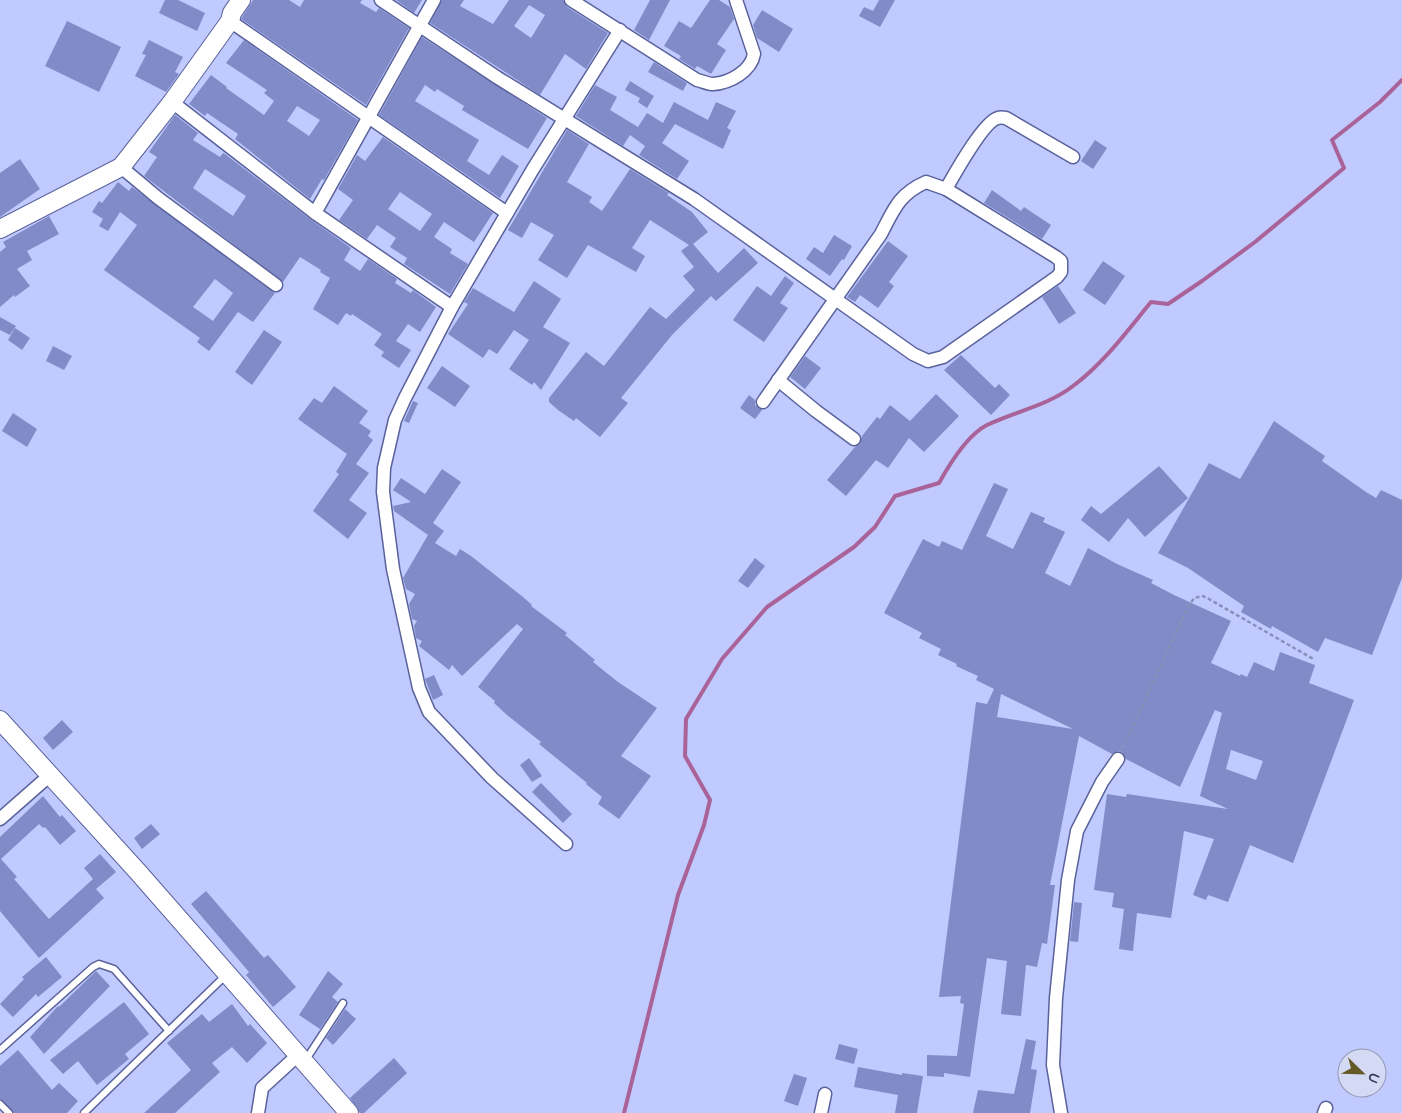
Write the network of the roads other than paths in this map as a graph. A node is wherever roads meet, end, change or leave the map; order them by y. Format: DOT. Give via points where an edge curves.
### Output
graph roads {
  1 [pos="240,0"];
  2 [pos="381,0"];
  3 [pos="434,0"];
  4 [pos="571,0"];
  5 [pos="736,0"];
  6 [pos="230,21"];
  7 [pos="420,25"];
  8 [pos="620,30"];
  9 [pos="172,102"];
  10 [pos="368,117"];
  11 [pos="564,120"];
  12 [pos="1073,157"];
  13 [pos="121,167"];
  14 [pos="946,189"];
  15 [pos="315,213"];
  16 [pos="507,213"];
  17 [pos="0,230"];
  18 [pos="276,285"];
  19 [pos="836,300"];
  20 [pos="452,307"];
  21 [pos="778,380"];
  22 [pos="763,402"];
  23 [pos="854,438"];
  24 [pos="0,720"];
  25 [pos="1118,759"];
  26 [pos="49,776"];
  27 [pos="0,819"];
  28 [pos="566,844"];
  29 [pos="226,975"];
  30 [pos="344,1003"];
  31 [pos="169,1031"];
  32 [pos="0,1050"];
  33 [pos="301,1059"];
  34 [pos="825,1094"];
  35 [pos="0,1104"];
  36 [pos="9,1113"];
  37 [pos="84,1113"];
  38 [pos="258,1113"];
  39 [pos="349,1113"];
  40 [pos="821,1113"];
  41 [pos="1061,1113"];
  1 -- 6 [label="street"];
  2 -- 7 [label="street"];
  3 -- 7 [label="street"];
  4 -- 8 [label="street"];
  5 -- 8 [label="street" via="754,54 753,60 746,70 713,84 697,80"];
  6 -- 9 [label="street"];
  6 -- 10 [label="street"];
  7 -- 10 [label="street"];
  7 -- 11 [label="street"];
  8 -- 11 [label="street"];
  9 -- 13 [label="street"];
  9 -- 15 [label="street"];
  10 -- 15 [label="street"];
  10 -- 16 [label="street"];
  11 -- 16 [label="street"];
  11 -- 19 [label="street" via="694,199"];
  12 -- 14 [label="street" via="1006,118 998,118 974,143"];
  13 -- 17 [label="street"];
  13 -- 18 [label="street"];
  14 -- 19 [label="street" via="926,182 910,189 902,197"];
  14 -- 19 [label="street" via="1056,257 1061,261 1061,272 936,360 921,359"];
  15 -- 20 [label="street"];
  16 -- 20 [label="street"];
  19 -- 21 [label="street"];
  20 -- 28 [label="street" via="404,398 395,420 384,468 386,522 404,625 418,688 429,712 492,778"];
  21 -- 22 [label="street"];
  21 -- 23 [label="street"];
  24 -- 26 [label="street"];
  25 -- 41 [label="street" via="1102,782 1077,831 1068,880 1053,1064"];
  26 -- 27 [label="street"];
  26 -- 29 [label="street" via="138,872"];
  29 -- 31 [label="lane"];
  29 -- 33 [label="street"];
  30 -- 33 [label="lane"];
  31 -- 32 [label="lane" via="114,969 100,964"];
  31 -- 37 [label="lane"];
  33 -- 38 [label="street" via="262,1088"];
  33 -- 39 [label="street"];
  34 -- 40 [label="street"];
  35 -- 36 [label="lane"];
}
